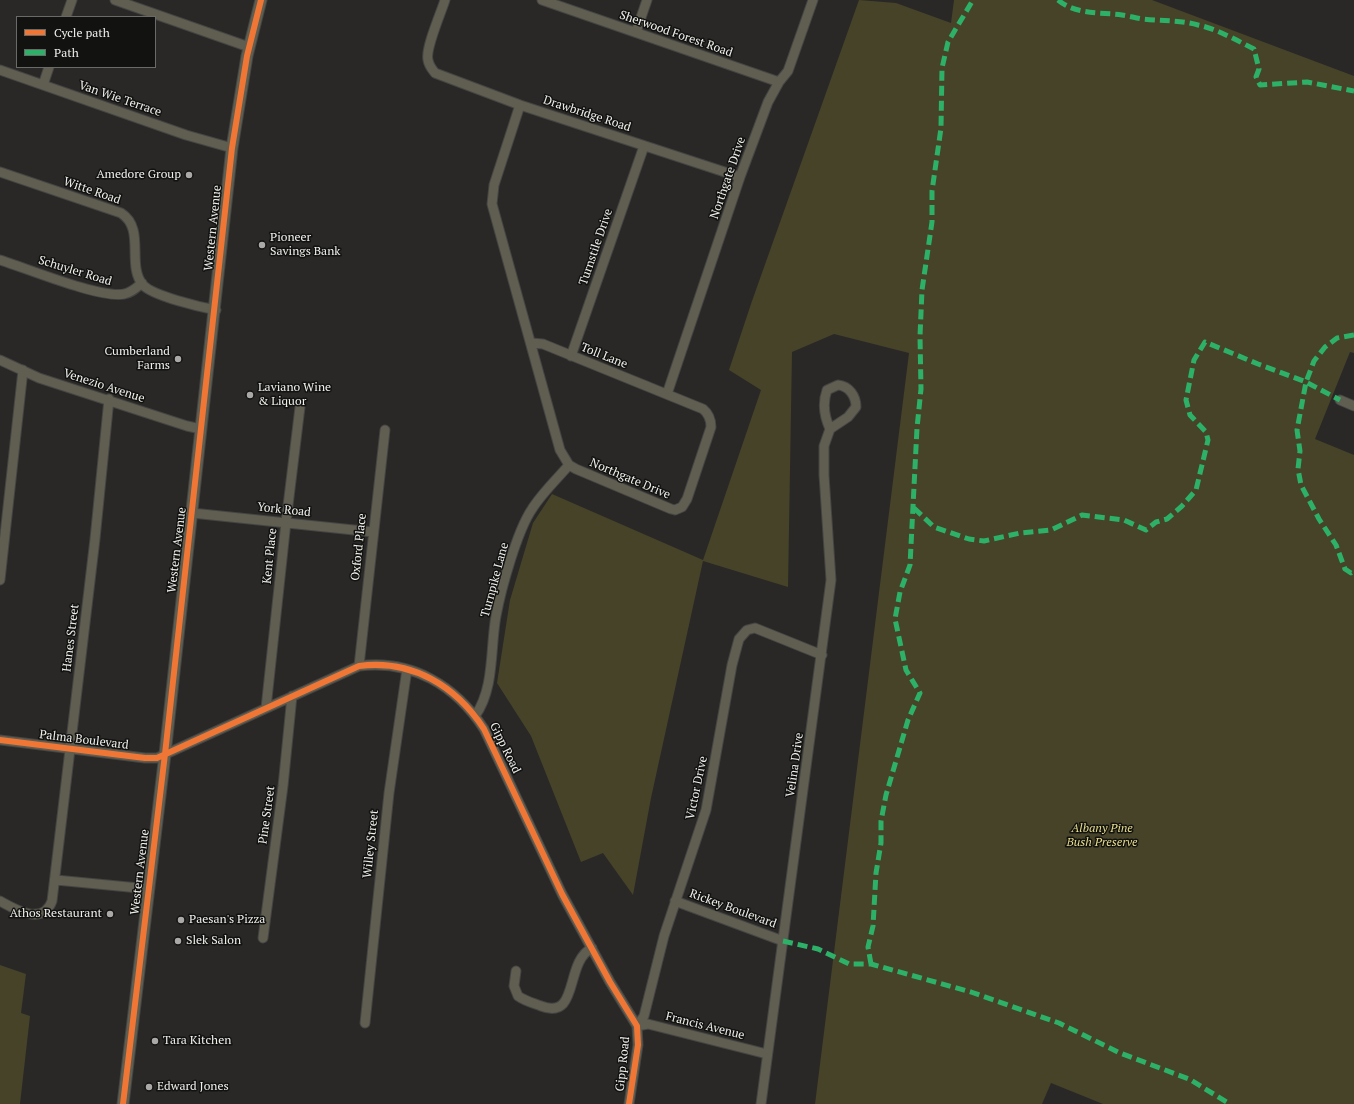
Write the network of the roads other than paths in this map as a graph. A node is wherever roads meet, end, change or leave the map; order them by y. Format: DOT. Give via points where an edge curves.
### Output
graph roads {
  1 [pos="72,0"];
  2 [pos="114,0"];
  3 [pos="261,0"];
  4 [pos="445,0"];
  5 [pos="542,0"];
  6 [pos="647,0"];
  7 [pos="814,0"];
  8 [pos="66,16"];
  9 [pos="636,32"];
  10 [pos="249,47"];
  11 [pos="49,68"];
  12 [pos="0,70"];
  13 [pos="779,82"];
  14 [pos="43,85"];
  15 [pos="520,105"];
  16 [pos="644,146"];
  17 [pos="232,148"];
  18 [pos="0,172"];
  19 [pos="740,177"];
  20 [pos="0,260"];
  21 [pos="142,283"];
  22 [pos="216,310"];
  23 [pos="532,343"];
  24 [pos="571,356"];
  25 [pos="0,360"];
  26 [pos="23,370"];
  27 [pos="667,394"];
  28 [pos="109,399"];
  29 [pos="1340,400"];
  30 [pos="1354,406"];
  31 [pos="300,407"];
  32 [pos="202,429"];
  33 [pos="830,429"];
  34 [pos="385,430"];
  35 [pos="569,465"];
  36 [pos="192,513"];
  37 [pos="286,522"];
  38 [pos="373,532"];
  39 [pos="0,580"];
  40 [pos="822,655"];
  41 [pos="359,666"];
  42 [pos="407,669"];
  43 [pos="292,696"];
  44 [pos="266,708"];
  45 [pos="475,716"];
  46 [pos="0,740"];
  47 [pos="70,749"];
  48 [pos="165,754"];
  49 [pos="56,880"];
  50 [pos="149,889"];
  51 [pos="0,901"];
  52 [pos="675,901"];
  53 [pos="263,938"];
  54 [pos="783,941"];
  55 [pos="592,948"];
  56 [pos="516,971"];
  57 [pos="365,1023"];
  58 [pos="637,1026"];
  59 [pos="767,1054"];
  60 [pos="123,1104"];
  61 [pos="629,1104"];
  62 [pos="761,1104"];
  1 -- 8 [label="street"];
  2 -- 10 [label="street"];
  3 -- 10 [label="main road, Western Avenue"];
  4 -- 15 [label="street, Drawbridge Road" via="428,51 430,67 442,76"];
  5 -- 9 [label="street, Sherwood Forest Road"];
  6 -- 9 [label="street"];
  7 -- 13 [label="street, Northgate Drive" via="788,71"];
  9 -- 13 [label="street, Sherwood Forest Road"];
  10 -- 17 [label="main road, Western Avenue"];
  11 -- 14 [label="street"];
  12 -- 14 [label="street, Van Wie Terrace"];
  13 -- 19 [label="street, Northgate Drive" via="768,102"];
  14 -- 17 [label="street, Van Wie Terrace" via="192,137"];
  15 -- 16 [label="street, Drawbridge Road"];
  15 -- 23 [label="street" via="495,181 492,204 508,267"];
  16 -- 19 [label="street, Drawbridge Road"];
  16 -- 24 [label="street, Turnstile Drive"];
  17 -- 22 [label="main road, Western Avenue"];
  18 -- 21 [label="street, Witte Road" via="127,217 134,234 137,269"];
  19 -- 27 [label="street, Northgate Drive"];
  20 -- 21 [label="street, Schuyler Road" via="104,294 131,292"];
  21 -- 22 [label="street" via="153,292"];
  22 -- 32 [label="main road, Western Avenue"];
  23 -- 24 [label="street, Toll Lane" via="543,344"];
  23 -- 35 [label="street" via="556,438"];
  24 -- 27 [label="street, Toll Lane"];
  25 -- 26 [label="street, Venezio Avenue"];
  26 -- 28 [label="street, Venezio Avenue" via="39,378"];
  26 -- 39 [label="street"];
  27 -- 35 [label="street, Northgate Drive" via="703,409 710,416 711,422 687,499 682,507 670,509"];
  28 -- 32 [label="street, Venezio Avenue"];
  28 -- 47 [label="street, Hanes Street"];
  29 -- 30 [label="street"];
  31 -- 37 [label="street, Kent Place"];
  32 -- 36 [label="main road, Western Avenue"];
  33 -- 33 [label="street" via="848,417 856,407 854,395 843,386 832,386 825,395 825,418"];
  33 -- 40 [label="street, Velina Drive" via="824,446 824,475 831,580"];
  34 -- 38 [label="street, Oxford Place"];
  35 -- 45 [label="street, Turnpike Lane" via="536,502 511,559 496,614 487,694"];
  36 -- 37 [label="street, York Road"];
  36 -- 48 [label="main road, Western Avenue"];
  37 -- 38 [label="street, York Road"];
  37 -- 44 [label="street, Kent Place"];
  38 -- 41 [label="street, Oxford Place"];
  40 -- 52 [label="street, Victor Drive" via="755,628 741,635 732,665 706,810"];
  40 -- 54 [label="street, Velina Drive"];
  41 -- 42 [label="street, Gipp Road" via="382,665"];
  41 -- 43 [label="street, Gipp Road"];
  42 -- 45 [label="street, Gipp Road" via="445,686"];
  42 -- 57 [label="street, Willey Street" via="388,793"];
  43 -- 44 [label="street, Gipp Road"];
  43 -- 53 [label="street, Pine Street"];
  44 -- 48 [label="street, Gipp Road"];
  45 -- 55 [label="street, Gipp Road" via="495,750 545,859"];
  46 -- 47 [label="street, Palma Boulevard"];
  47 -- 48 [label="street, Palma Boulevard" via="145,758 157,758"];
  47 -- 49 [label="street, Hanes Street"];
  48 -- 50 [label="main road, Western Avenue"];
  49 -- 50 [label="street"];
  49 -- 51 [label="street, Hanes Street" via="49,909 42,914 29,915"];
  50 -- 60 [label="main road, Western Avenue"];
  52 -- 54 [label="street, Rickey Boulevard"];
  52 -- 58 [label="street, Victor Drive" via="644,1016"];
  54 -- 59 [label="street, Velina Drive"];
  55 -- 56 [label="street" via="582,955 565,1003 556,1009 549,1009 518,996 514,986"];
  55 -- 58 [label="street, Gipp Road"];
  58 -- 59 [label="street, Francis Avenue" via="648,1024"];
  58 -- 61 [label="street, Gipp Road" via="638,1045"];
  59 -- 62 [label="street, Velina Drive"];
}
